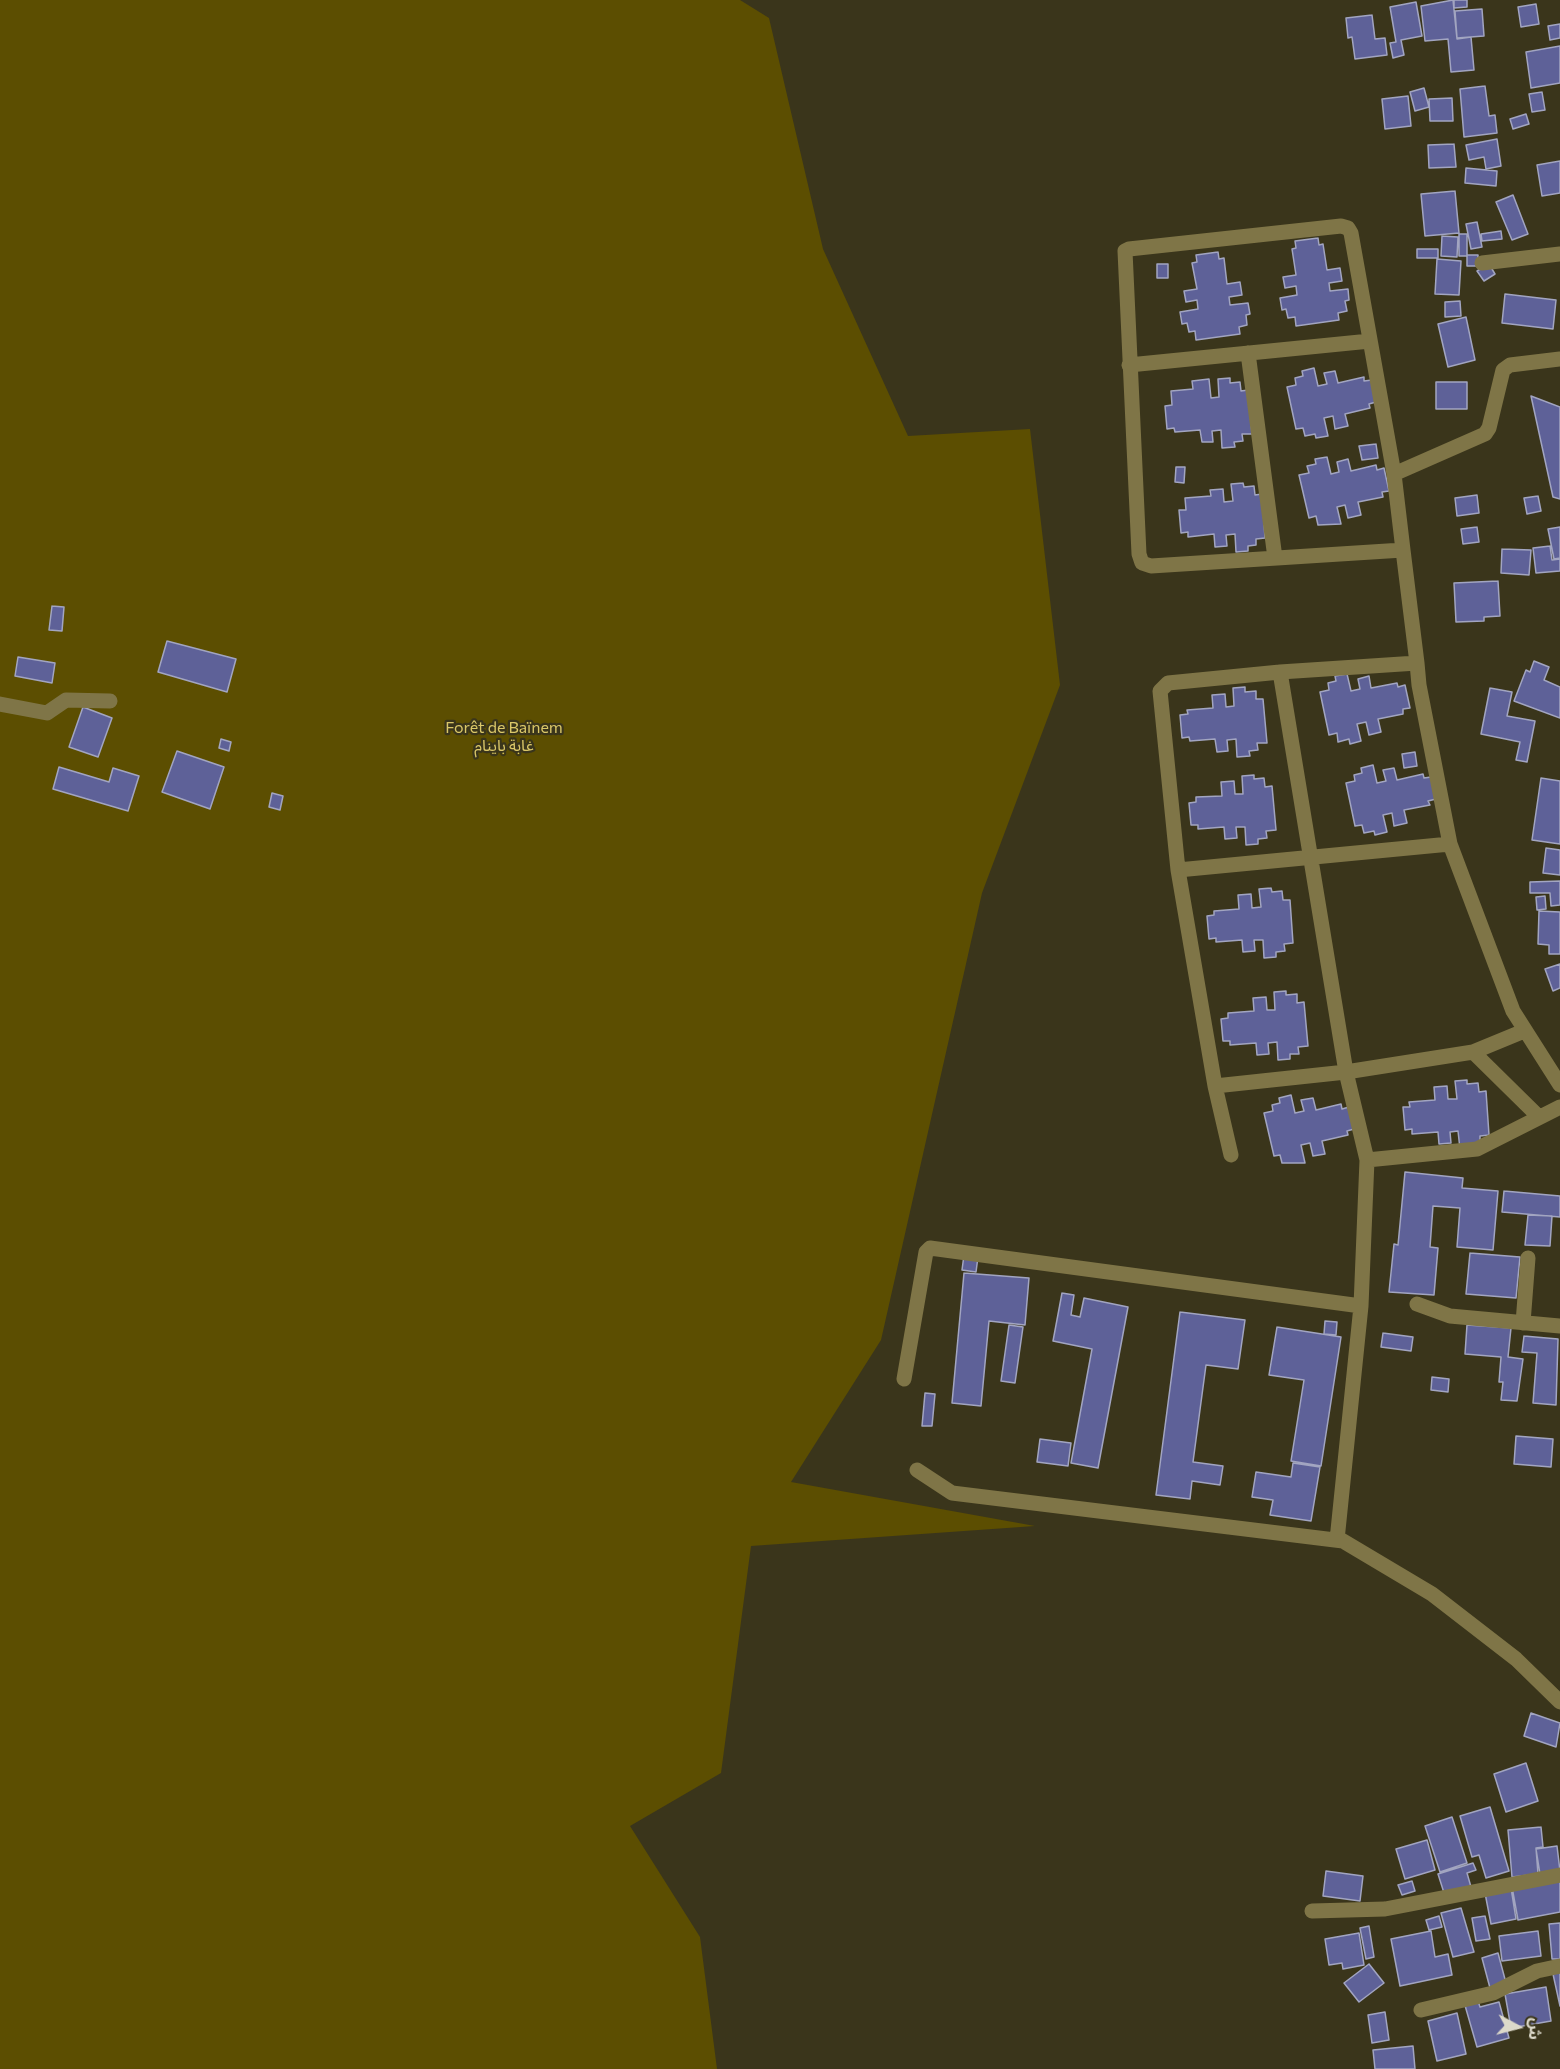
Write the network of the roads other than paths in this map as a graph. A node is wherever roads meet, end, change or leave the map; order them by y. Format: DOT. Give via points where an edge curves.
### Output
graph roads {
  1 [pos="1560,254"];
  2 [pos="1482,263"];
  3 [pos="1370,341"];
  4 [pos="1248,353"];
  5 [pos="1560,359"];
  6 [pos="1129,365"];
  7 [pos="1394,474"];
  8 [pos="1403,550"];
  9 [pos="1275,558"];
  10 [pos="1417,663"];
  11 [pos="1280,672"];
  12 [pos="110,701"];
  13 [pos="0,704"];
  14 [pos="1450,844"];
  15 [pos="1310,855"];
  16 [pos="1178,870"];
  17 [pos="1524,1031"];
  18 [pos="1473,1052"];
  19 [pos="1346,1072"];
  20 [pos="1560,1085"];
  21 [pos="1215,1086"];
  22 [pos="1560,1107"];
  23 [pos="1539,1118"];
  24 [pos="1231,1155"];
  25 [pos="1367,1160"];
  26 [pos="1528,1258"];
  27 [pos="1417,1304"];
  28 [pos="1361,1306"];
  29 [pos="1523,1323"];
  30 [pos="1560,1326"];
  31 [pos="904,1379"];
  32 [pos="917,1470"];
  33 [pos="1337,1540"];
  34 [pos="1560,1702"];
  35 [pos="1560,1875"];
  36 [pos="1312,1911"];
  37 [pos="1560,1966"];
  38 [pos="1421,2010"];
  1 -- 2 [label="street"];
  3 -- 4 [label="street"];
  3 -- 6 [label="street" via="1351,233 1341,226 1129,249 1123,257"];
  3 -- 7 [label="street"];
  4 -- 6 [label="street"];
  4 -- 9 [label="street"];
  5 -- 7 [label="street" via="1510,365 1499,377 1485,434"];
  6 -- 9 [label="street" via="1142,563 1150,566"];
  7 -- 8 [label="street"];
  8 -- 9 [label="street"];
  8 -- 10 [label="street"];
  10 -- 11 [label="street"];
  10 -- 14 [label="street"];
  11 -- 15 [label="street"];
  11 -- 16 [label="street" via="1168,683 1160,691"];
  12 -- 13 [label="street" via="66,700 47,713"];
  14 -- 15 [label="street"];
  14 -- 17 [label="street"];
  15 -- 16 [label="street"];
  15 -- 19 [label="street"];
  16 -- 21 [label="street"];
  17 -- 18 [label="street"];
  17 -- 20 [label="street"];
  18 -- 19 [label="street"];
  18 -- 23 [label="street"];
  19 -- 21 [label="street"];
  19 -- 25 [label="street"];
  21 -- 24 [label="street"];
  22 -- 23 [label="street"];
  23 -- 25 [label="street" via="1477,1149"];
  25 -- 28 [label="street"];
  26 -- 29 [label="street"];
  27 -- 29 [label="street" via="1450,1317"];
  28 -- 31 [label="street" via="930,1248 926,1252"];
  28 -- 33 [label="street"];
  29 -- 30 [label="street"];
  32 -- 33 [label="street" via="952,1493"];
  33 -- 34 [label="street" via="1432,1594 1516,1659"];
  35 -- 36 [label="street" via="1385,1909"];
  37 -- 38 [label="street" via="1537,1971 1493,1993"];
}
